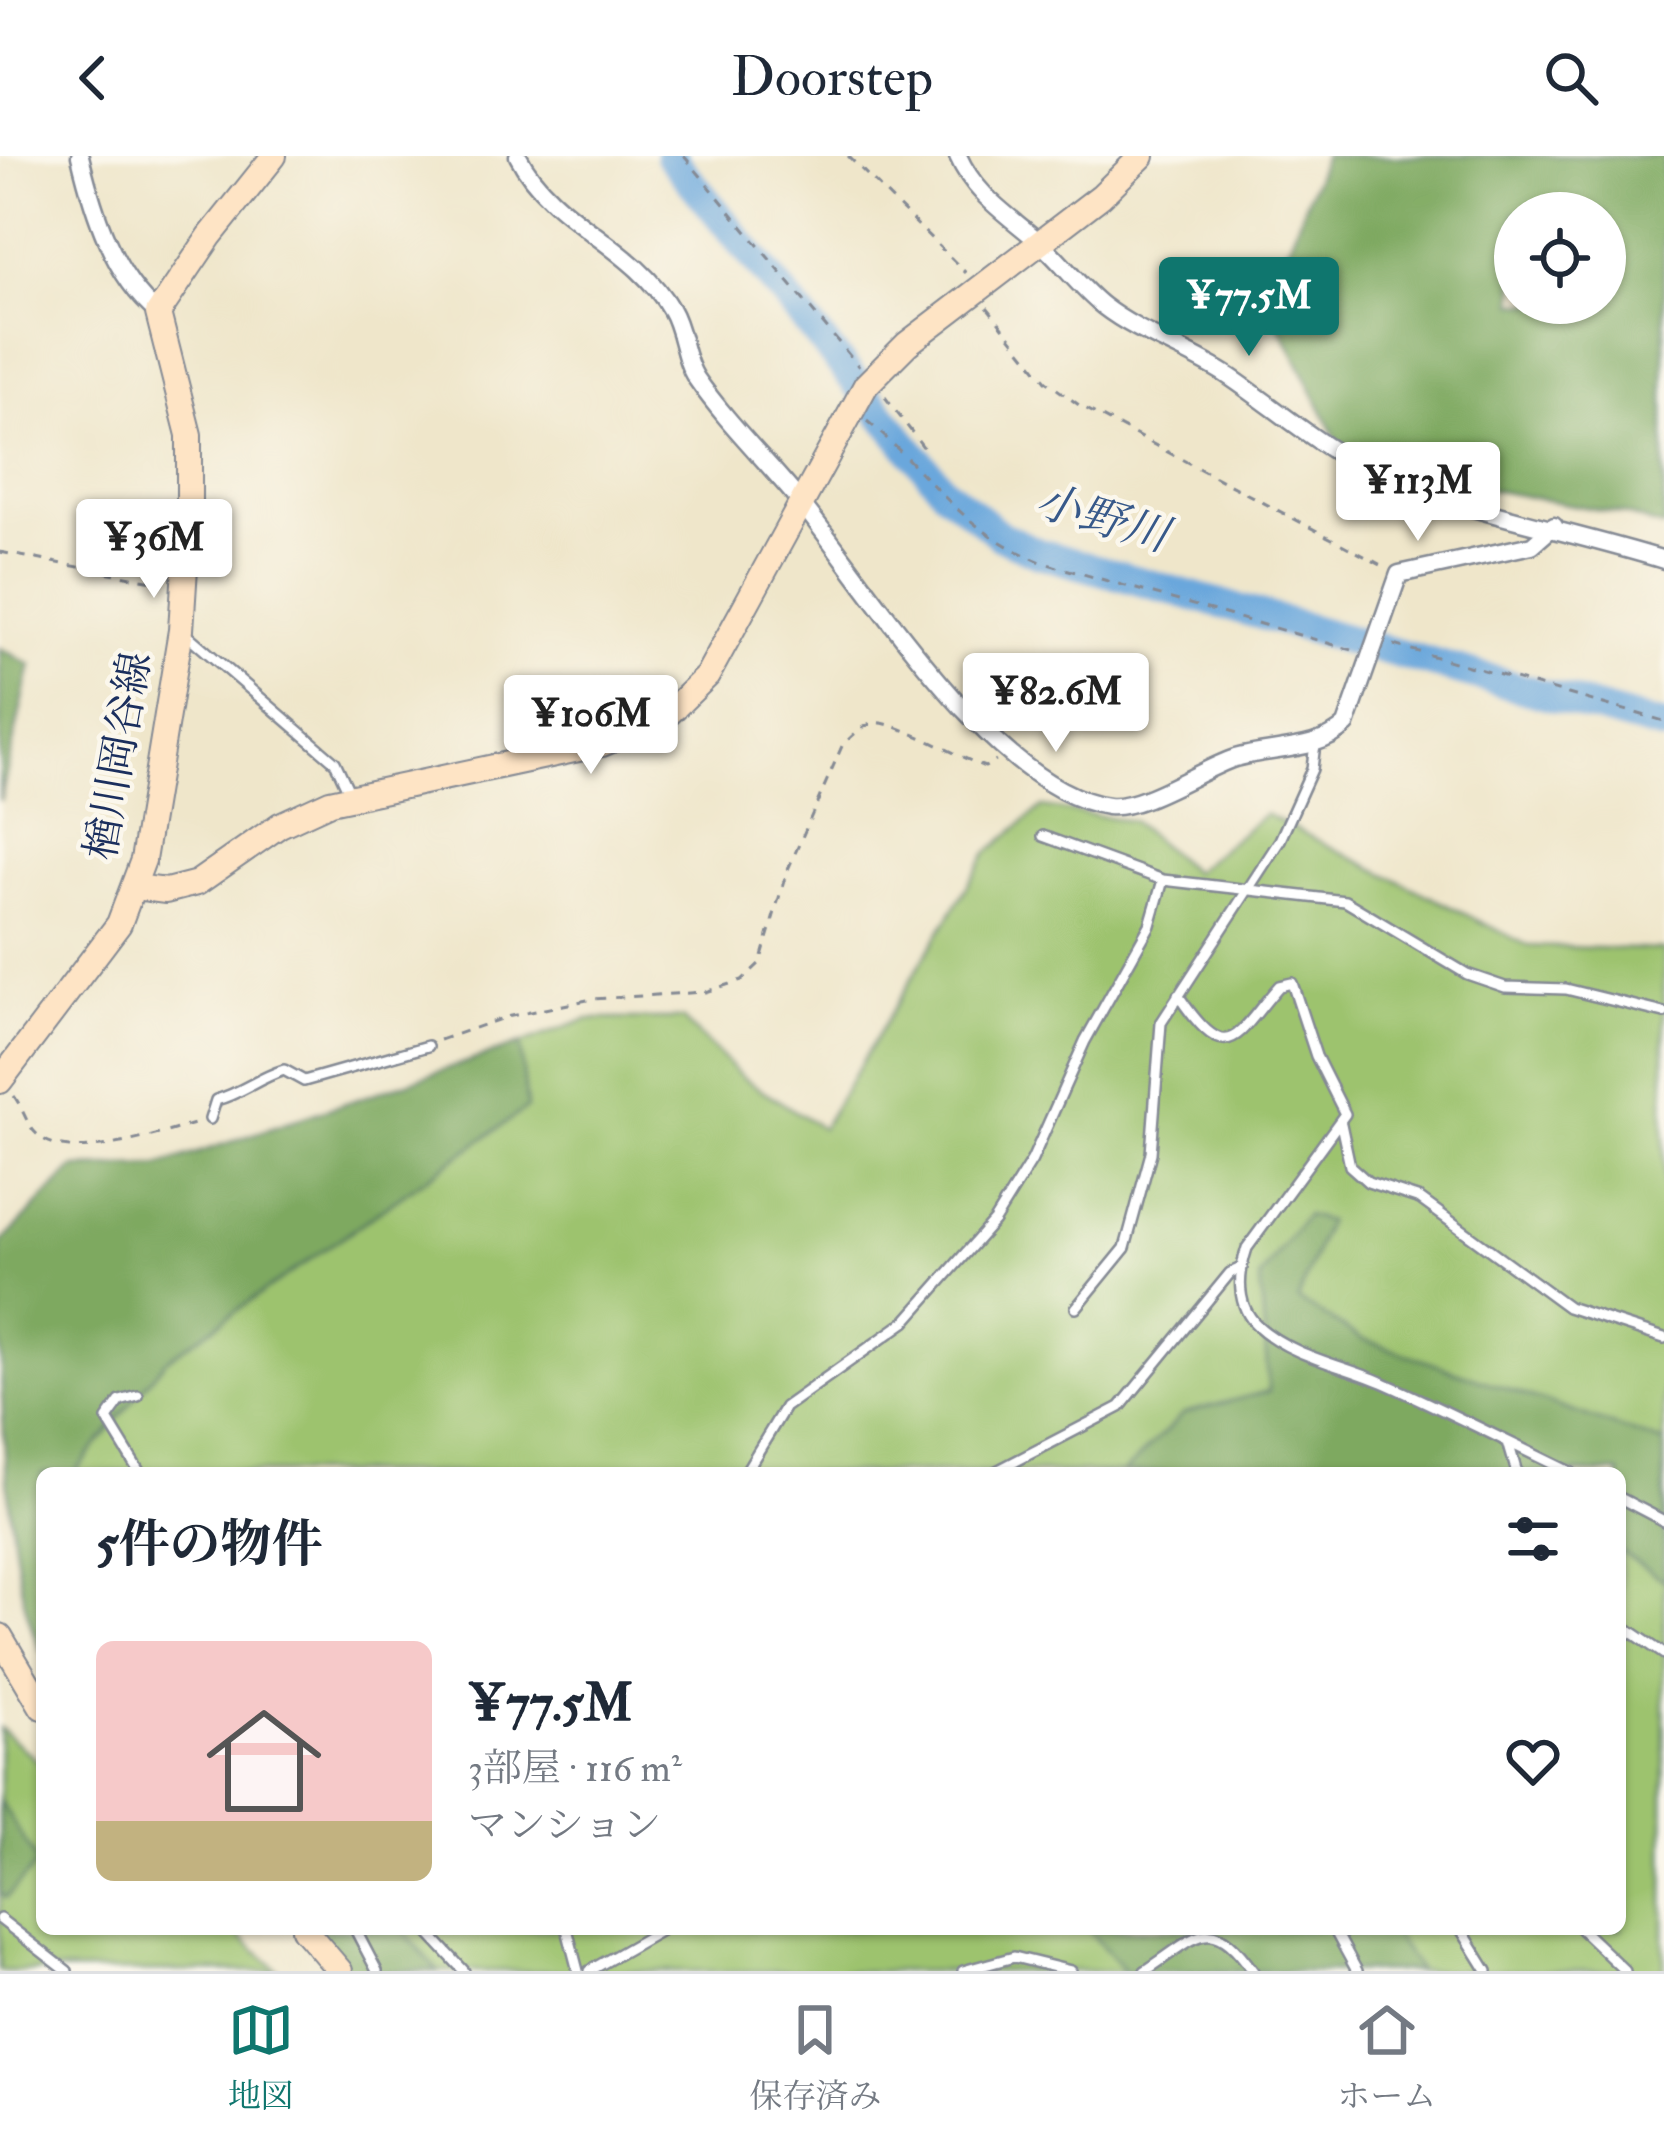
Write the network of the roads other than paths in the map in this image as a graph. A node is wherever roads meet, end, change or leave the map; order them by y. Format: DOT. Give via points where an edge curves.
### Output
graph roads {
  1 [pos="80,156"];
  2 [pos="274,156"];
  3 [pos="518,156"];
  4 [pos="958,156"];
  5 [pos="1142,156"];
  6 [pos="1039,242"];
  7 [pos="158,313"];
  8 [pos="800,502"];
  9 [pos="1553,526"];
  10 [pos="1664,560"];
  11 [pos="181,630"];
  12 [pos="1315,743"];
  13 [pos="352,797"];
  14 [pos="1042,836"];
  15 [pos="1163,880"];
  16 [pos="135,887"];
  17 [pos="1246,891"];
  18 [pos="1178,995"];
  19 [pos="1664,1012"];
  20 [pos="428,1046"];
  21 [pos="4,1086"];
  22 [pos="210,1119"];
  23 [pos="1341,1124"];
  24 [pos="1241,1268"];
  25 [pos="1076,1308"];
  26 [pos="1664,1338"];
  27 [pos="138,1396"];
  28 [pos="1508,1442"];
  29 [pos="136,1467"];
  30 [pos="749,1467"];
  31 [pos="1005,1467"];
  32 [pos="1515,1467"];
  33 [pos="1560,1467"];
  34 [pos="1626,1501"];
  35 [pos="1664,1521"];
  36 [pos="1626,1628"];
  37 [pos="0,1636"];
  38 [pos="1664,1654"];
  39 [pos="36,1697"];
  40 [pos="0,1919"];
  41 [pos="309,1935"];
  42 [pos="358,1935"];
  43 [pos="431,1935"];
  44 [pos="569,1935"];
  45 [pos="652,1935"];
  46 [pos="1207,1935"];
  47 [pos="1220,1935"];
  48 [pos="1337,1935"];
  49 [pos="1465,1935"];
  50 [pos="1587,1935"];
  51 [pos="67,1971"];
  52 [pos="340,1971"];
  53 [pos="377,1971"];
  54 [pos="464,1971"];
  55 [pos="578,1971"];
  56 [pos="589,1971"];
  57 [pos="964,1971"];
  58 [pos="1071,1971"];
  59 [pos="1145,1971"];
  60 [pos="1253,1971"];
  61 [pos="1357,1971"];
  62 [pos="1487,1971"];
  63 [pos="1625,1971"];
  1 -- 7 [label="street" via="105,237"];
  2 -- 7 [label="street"];
  3 -- 8 [label="street" via="561,210 640,268 673,311 693,374"];
  4 -- 6 [label="street" via="978,189"];
  5 -- 6 [label="street"];
  6 -- 8 [label="street" via="861,392"];
  6 -- 9 [label="street" via="1101,304 1370,470"];
  7 -- 11 [label="street, 楢川岡谷線" via="189,435"];
  8 -- 12 [label="street" via="932,679 1070,796 1112,807 1133,803 1236,758"];
  8 -- 13 [label="street" via="707,676 664,718 602,744"];
  9 -- 10 [label="street"];
  9 -- 12 [label="street" via="1532,544 1399,574 1346,724"];
  11 -- 13 [label="lane" via="335,762"];
  11 -- 16 [label="street, 楢川岡谷線"];
  12 -- 17 [label="lane" via="1312,769 1280,840"];
  13 -- 16 [label="street" via="308,809 196,883 166,891"];
  14 -- 15 [label="lane"];
  15 -- 17 [label="lane"];
  15 -- 30 [label="lane" via="1150,925 994,1221 904,1322 785,1407"];
  16 -- 21 [label="street, 楢川岡谷線" via="119,924"];
  17 -- 18 [label="lane"];
  17 -- 19 [label="lane" via="1345,901 1467,974 1505,987 1566,989"];
  18 -- 23 [label="lane" via="1198,1024 1233,1039 1279,986 1292,983 1345,1114"];
  18 -- 25 [label="lane" via="1161,1023 1151,1153 1125,1248"];
  20 -- 22 [label="lane" via="304,1081 284,1070 250,1080 216,1100"];
  23 -- 24 [label="lane" via="1246,1249"];
  23 -- 26 [label="lane" via="1350,1166 1368,1182 1420,1199 1568,1307"];
  24 -- 28 [label="lane" via="1244,1303 1274,1338"];
  24 -- 31 [label="lane" via="1120,1408"];
  27 -- 29 [label="lane" via="120,1401 107,1419"];
  28 -- 32 [label="lane"];
  28 -- 33 [label="lane"];
  34 -- 35 [label="lane"];
  36 -- 38 [label="lane"];
  37 -- 39 [label="street"];
  40 -- 51 [label="lane"];
  41 -- 52 [label="street"];
  42 -- 53 [label="lane"];
  43 -- 54 [label="lane"];
  44 -- 55 [label="lane"];
  45 -- 56 [label="lane"];
  46 -- 59 [label="lane"];
  47 -- 60 [label="lane"];
  48 -- 61 [label="lane"];
  49 -- 62 [label="lane"];
  50 -- 63 [label="lane"];
  57 -- 58 [label="lane" via="1014,1957"];
}
